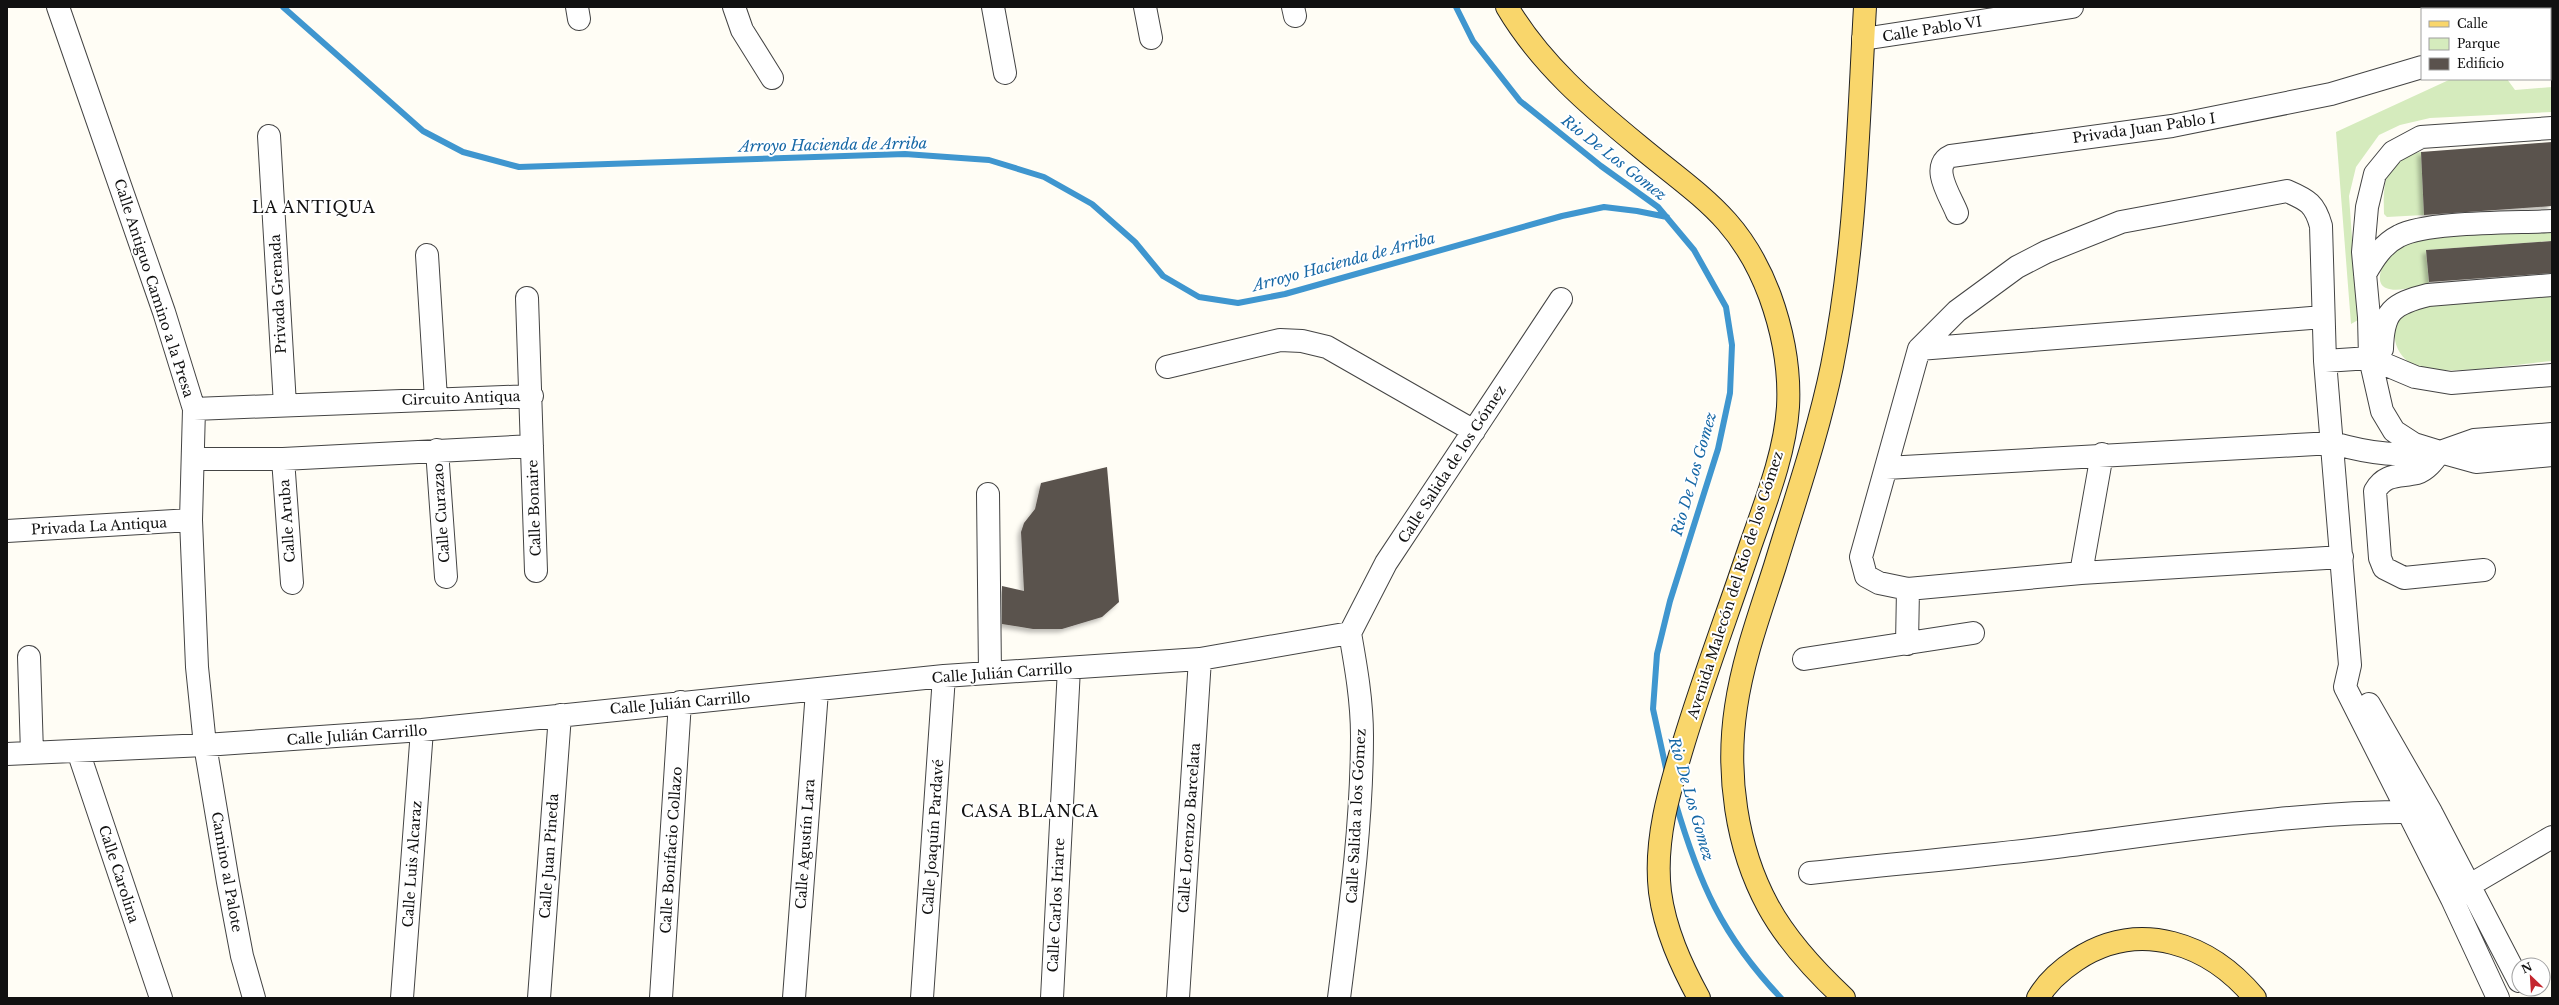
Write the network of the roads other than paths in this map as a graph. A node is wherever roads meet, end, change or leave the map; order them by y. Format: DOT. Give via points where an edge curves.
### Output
graph roads {
  1 [pos="58,7"];
  2 [pos="734,7"];
  3 [pos="993,7"];
  4 [pos="1145,7"];
  5 [pos="1507,7"];
  6 [pos="1865,7"];
  7 [pos="2072,7"];
  8 [pos="1152,38"];
  9 [pos="1863,39"];
  10 [pos="2421,67"];
  11 [pos="1005,73"];
  12 [pos="772,78"];
  13 [pos="2552,128"];
  14 [pos="269,136"];
  15 [pos="1957,213"];
  16 [pos="2552,220"];
  17 [pos="427,255"];
  18 [pos="2365,274"];
  19 [pos="2552,285"];
  20 [pos="527,298"];
  21 [pos="1561,298"];
  22 [pos="2322,317"];
  23 [pos="1919,349"];
  24 [pos="2376,353"];
  25 [pos="2325,361"];
  26 [pos="1167,367"];
  27 [pos="2552,375"];
  28 [pos="532,396"];
  29 [pos="436,399"];
  30 [pos="285,405"];
  31 [pos="194,409"];
  32 [pos="1474,430"];
  33 [pos="2552,434"];
  34 [pos="2333,443"];
  35 [pos="532,446"];
  36 [pos="437,450"];
  37 [pos="2440,452"];
  38 [pos="2102,454"];
  39 [pos="2552,455"];
  40 [pos="194,459"];
  41 [pos="283,459"];
  42 [pos="1886,468"];
  43 [pos="988,494"];
  44 [pos="192,520"];
  45 [pos="7,531"];
  46 [pos="2342,557"];
  47 [pos="536,570"];
  48 [pos="2484,570"];
  49 [pos="2081,573"];
  50 [pos="446,577"];
  51 [pos="292,583"];
  52 [pos="1908,588"];
  53 [pos="1350,633"];
  54 [pos="1973,634"];
  55 [pos="1908,644"];
  56 [pos="29,657"];
  57 [pos="1200,659"];
  58 [pos="1804,659"];
  59 [pos="1069,668"];
  60 [pos="990,673"];
  61 [pos="944,676"];
  62 [pos="817,691"];
  63 [pos="680,702"];
  64 [pos="560,715"];
  65 [pos="422,730"];
  66 [pos="205,745"];
  67 [pos="2385,749"];
  68 [pos="78,751"];
  69 [pos="32,753"];
  70 [pos="7,754"];
  71 [pos="2408,812"];
  72 [pos="2431,812"];
  73 [pos="2552,837"];
  74 [pos="1810,873"];
  75 [pos="2470,885"];
  76 [pos="2511,965"];
  77 [pos="161,998"];
  78 [pos="254,998"];
  79 [pos="402,998"];
  80 [pos="538,998"];
  81 [pos="661,998"];
  82 [pos="794,998"];
  83 [pos="922,998"];
  84 [pos="1052,998"];
  85 [pos="1178,998"];
  86 [pos="1339,998"];
  87 [pos="1699,998"];
  88 [pos="1844,998"];
  89 [pos="2038,998"];
  90 [pos="2255,998"];
  91 [pos="2498,998"];
  1 -- 31 [label="street, Calle Antiguo Camino a la Presa" via="164,312"];
  2 -- 12 [label="street" via="742,30"];
  3 -- 11 [label="street"];
  4 -- 8 [label="street"];
  5 -- 87 [label="main road, Avenida Malecón del Río de los Gómez" via="1522,33 1550,67 1638,145 1708,200 1729,223 1748,248 1770,296 1784,344 1788,409 1782,442 1762,513 1673,778 1661,831 1660,891 1671,936"];
  6 -- 9 [label="main road"];
  7 -- 9 [label="street, Calle Pablo VI"];
  9 -- 88 [label="main road" via="1852,240 1842,308 1820,414 1749,648 1736,708 1732,759 1736,806 1748,859 1768,906 1794,946"];
  10 -- 15 [label="street, Privada Juan Pablo I" via="2331,94 2172,126 1951,156 1943,161 1940,172"];
  13 -- 18 [label="street" via="2421,137 2393,152 2374,174 2366,207 2363,252"];
  14 -- 30 [label="street, Privada Grenada"];
  16 -- 18 [label="street" via="2425,228 2399,236 2376,253"];
  17 -- 29 [label="street"];
  18 -- 24 [label="street"];
  19 -- 24 [label="street" via="2428,295 2397,304 2389,312"];
  20 -- 28 [label="street"];
  21 -- 32 [label="street, Calle Salida de los Gómez"];
  22 -- 23 [label="street"];
  22 -- 23 [label="street" via="2321,226 2317,210 2305,198 2287,191 2122,222 2046,252 2017,266 1975,296 1957,310"];
  22 -- 25 [label="street"];
  23 -- 42 [label="street"];
  24 -- 25 [label="street"];
  24 -- 27 [label="street" via="2415,377 2451,383"];
  24 -- 37 [label="street" via="2382,411 2394,431 2414,444"];
  25 -- 34 [label="street"];
  26 -- 32 [label="street" via="1280,340 1302,341 1327,347"];
  28 -- 29 [label="street, Circuito Antiqua"];
  28 -- 35 [label="street, Circuito Antiqua"];
  29 -- 30 [label="street, Circuito Antiqua"];
  30 -- 31 [label="street, Circuito Antiqua"];
  31 -- 40 [label="street, Calle Antiguo Camino a la Presa"];
  32 -- 53 [label="street, Calle Salida de los Gómez" via="1386,563"];
  33 -- 37 [label="street" via="2474,440"];
  34 -- 37 [label="street" via="2366,453 2402,455"];
  34 -- 38 [label="street"];
  34 -- 46 [label="street"];
  35 -- 36 [label="street"];
  35 -- 47 [label="street, Calle Bonaire"];
  36 -- 41 [label="street"];
  36 -- 50 [label="street, Calle Curazao"];
  37 -- 39 [label="street" via="2476,462"];
  37 -- 48 [label="street" via="2432,463 2418,472 2390,477 2380,483 2375,491 2380,558 2384,568 2404,578"];
  38 -- 42 [label="street"];
  38 -- 49 [label="street"];
  40 -- 41 [label="street"];
  40 -- 44 [label="street, Calle Antiguo Camino a la Presa"];
  41 -- 51 [label="street, Calle Aruba"];
  42 -- 52 [label="street" via="1861,557 1866,576 1879,583"];
  43 -- 60 [label="street"];
  44 -- 45 [label="street, Privada La Antiqua"];
  44 -- 66 [label="street, Calle Antiguo Camino a la Presa" via="197,666"];
  46 -- 49 [label="street"];
  46 -- 67 [label="street" via="2350,665 2345,687"];
  49 -- 52 [label="street"];
  52 -- 55 [label="street"];
  53 -- 57 [label="street, Calle Julián Carrillo"];
  53 -- 86 [label="street, Calle Salida a los Gómez" via="1358,679 1362,735 1358,816"];
  54 -- 55 [label="street"];
  55 -- 58 [label="street"];
  56 -- 69 [label="street"];
  57 -- 59 [label="street, Calle Julián Carrillo"];
  57 -- 85 [label="street, Calle Lorenzo Barcelata"];
  59 -- 60 [label="street, Calle Julián Carrillo"];
  59 -- 84 [label="street, Calle Carlos Iriarte"];
  60 -- 61 [label="street, Calle Julián Carrillo"];
  61 -- 62 [label="street, Calle Julián Carrillo"];
  61 -- 83 [label="street, Calle Joaquín Pardavé"];
  62 -- 63 [label="street, Calle Julián Carrillo"];
  62 -- 82 [label="street, Calle Agustín Lara"];
  63 -- 64 [label="street, Calle Julián Carrillo"];
  63 -- 81 [label="street, Calle Bonifacio Collazo"];
  64 -- 65 [label="street, Calle Julián Carrillo"];
  64 -- 80 [label="street, Calle Juan Pineda"];
  65 -- 66 [label="street, Calle Julián Carrillo"];
  65 -- 79 [label="street, Calle Luis Alcaraz"];
  66 -- 68 [label="street, Calle Julián Carrillo"];
  66 -- 78 [label="street, Camino al Palote" via="242,956"];
  67 -- 71 [label="street"];
  67 -- 72 [label="street"];
  68 -- 69 [label="street, Calle Julián Carrillo"];
  68 -- 77 [label="street, Calle Carolina"];
  69 -- 70 [label="street, Calle Julián Carrillo"];
  71 -- 72 [label="street"];
  71 -- 74 [label="street" via="2367,812 2254,821 2056,847"];
  71 -- 91 [label="street"];
  72 -- 75 [label="street"];
  73 -- 75 [label="street"];
  75 -- 76 [label="street"];
  89 -- 90 [label="main road" via="2062,969 2084,955 2110,943 2136,939 2164,941 2203,954 2226,968"];
}
